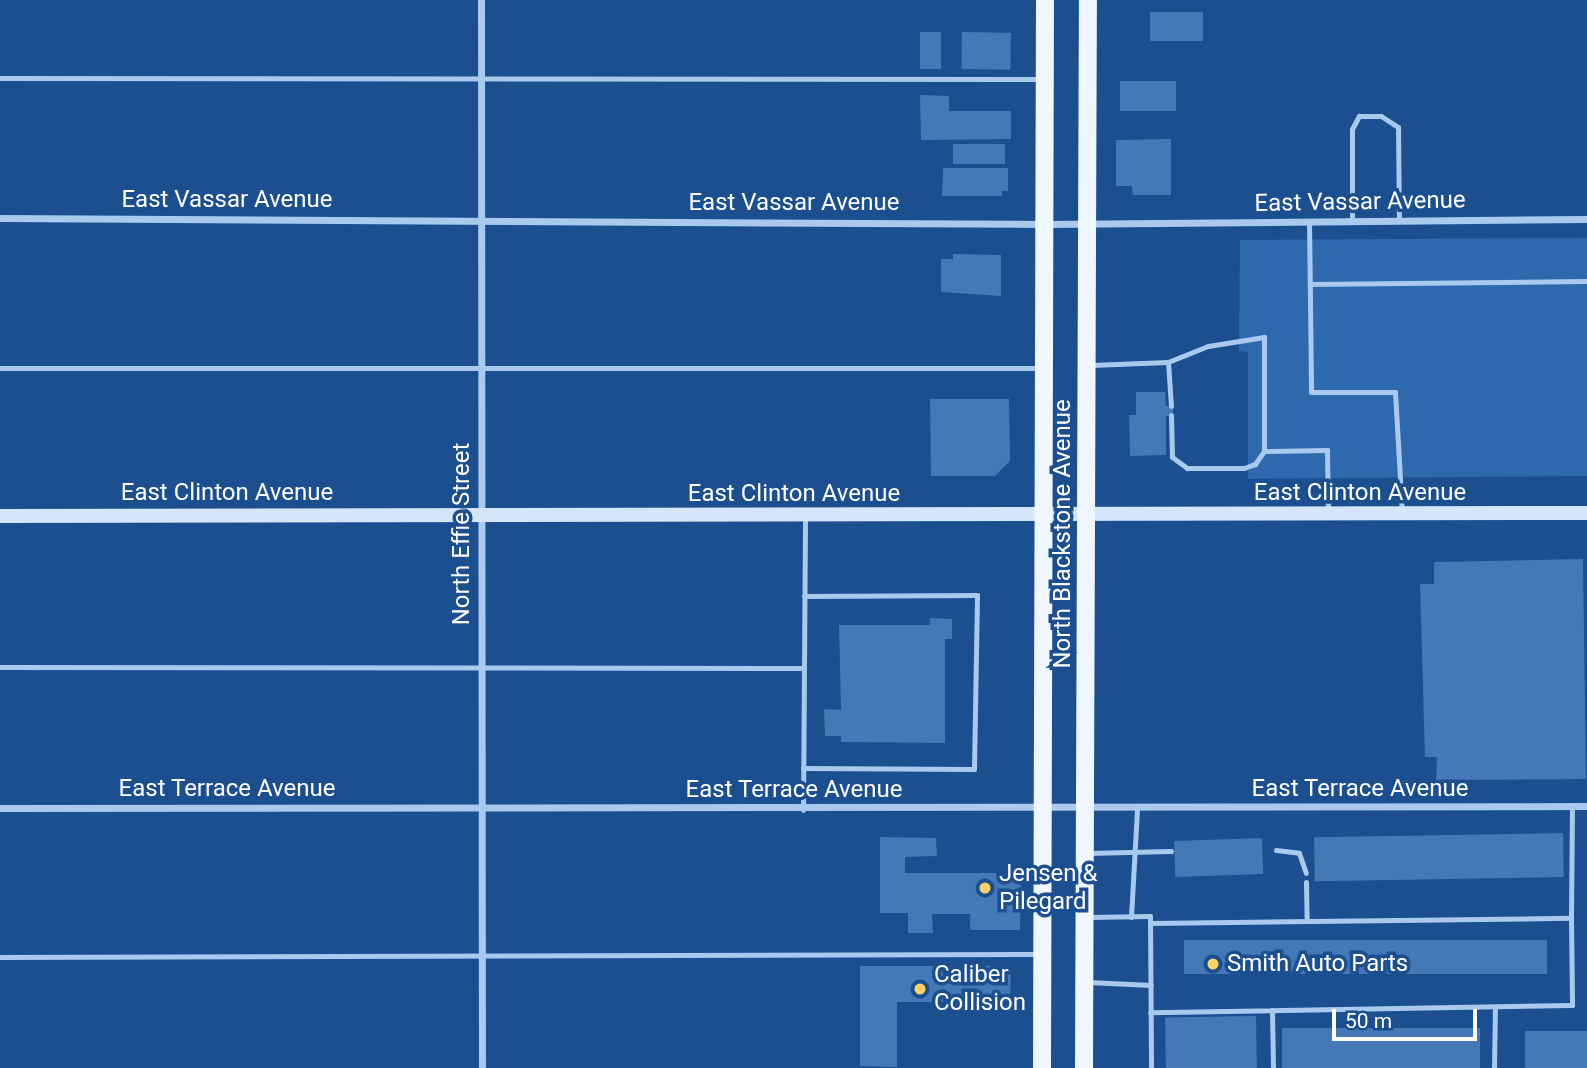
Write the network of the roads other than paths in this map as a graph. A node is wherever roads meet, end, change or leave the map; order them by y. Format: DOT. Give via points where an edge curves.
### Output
graph roads {
  1 [pos="481,0"];
  2 [pos="1045,0"];
  3 [pos="1088,0"];
  4 [pos="0,78"];
  5 [pos="482,79"];
  6 [pos="1045,79"];
  7 [pos="0,218"];
  8 [pos="1587,219"];
  9 [pos="1399,220"];
  10 [pos="484,221"];
  11 [pos="1309,221"];
  12 [pos="1352,221"];
  13 [pos="1089,223"];
  14 [pos="1046,224"];
  15 [pos="1587,281"];
  16 [pos="1310,284"];
  17 [pos="1168,362"];
  18 [pos="1087,365"];
  19 [pos="0,368"];
  20 [pos="1045,368"];
  21 [pos="482,369"];
  22 [pos="1171,406"];
  23 [pos="1171,415"];
  24 [pos="1264,451"];
  25 [pos="1587,513"];
  26 [pos="1402,515"];
  27 [pos="0,516"];
  28 [pos="481,516"];
  29 [pos="1328,516"];
  30 [pos="805,517"];
  31 [pos="1045,517"];
  32 [pos="1088,517"];
  33 [pos="804,596"];
  34 [pos="0,667"];
  35 [pos="481,668"];
  36 [pos="804,668"];
  37 [pos="803,768"];
  38 [pos="1572,806"];
  39 [pos="1587,806"];
  40 [pos="0,808"];
  41 [pos="481,809"];
  42 [pos="803,810"];
  43 [pos="1045,810"];
  44 [pos="1088,810"];
  45 [pos="1137,810"];
  46 [pos="1134,850"];
  47 [pos="1276,850"];
  48 [pos="1171,851"];
  49 [pos="1088,853"];
  50 [pos="1306,873"];
  51 [pos="1306,882"];
  52 [pos="1131,916"];
  53 [pos="1086,918"];
  54 [pos="1571,918"];
  55 [pos="1307,921"];
  56 [pos="1150,923"];
  57 [pos="483,954"];
  58 [pos="1044,954"];
  59 [pos="0,957"];
  60 [pos="1085,982"];
  61 [pos="1151,985"];
  62 [pos="1495,1007"];
  63 [pos="1272,1010"];
  64 [pos="1150,1012"];
  65 [pos="482,1068"];
  66 [pos="1042,1068"];
  67 [pos="1084,1068"];
  68 [pos="1151,1068"];
  69 [pos="1273,1068"];
  70 [pos="1494,1068"];
  1 -- 5 [label="street, North Effie Street"];
  2 -- 6 [label="main road, North Blackstone Avenue"];
  3 -- 13 [label="main road, North Blackstone Avenue"];
  4 -- 5 [label="lane"];
  5 -- 6 [label="lane"];
  5 -- 10 [label="street, North Effie Street"];
  6 -- 14 [label="main road, North Blackstone Avenue"];
  7 -- 10 [label="street, East Vassar Avenue"];
  8 -- 9 [label="street, East Vassar Avenue"];
  9 -- 12 [label="street, East Vassar Avenue"];
  9 -- 12 [label="lane" via="1398,127 1381,116 1359,116 1352,129"];
  10 -- 14 [label="street, East Vassar Avenue"];
  10 -- 21 [label="street, North Effie Street"];
  11 -- 12 [label="street, East Vassar Avenue"];
  11 -- 13 [label="street, East Vassar Avenue"];
  11 -- 16 [label="lane"];
  13 -- 14 [label="street, East Vassar Avenue"];
  13 -- 18 [label="main road, North Blackstone Avenue"];
  14 -- 20 [label="main road, North Blackstone Avenue"];
  15 -- 16 [label="lane"];
  16 -- 26 [label="lane" via="1311,392 1395,392"];
  17 -- 18 [label="lane"];
  17 -- 22 [label="lane"];
  17 -- 24 [label="lane" via="1208,346 1265,337"];
  18 -- 32 [label="main road, North Blackstone Avenue"];
  19 -- 21 [label="lane"];
  20 -- 21 [label="lane"];
  20 -- 31 [label="main road, North Blackstone Avenue"];
  21 -- 28 [label="street, North Effie Street"];
  23 -- 24 [label="lane" via="1172,457 1187,468 1244,468 1255,464"];
  24 -- 29 [label="lane" via="1327,450"];
  25 -- 26 [label="main road, East Clinton Avenue"];
  26 -- 29 [label="main road, East Clinton Avenue"];
  27 -- 28 [label="main road, East Clinton Avenue"];
  28 -- 30 [label="main road, East Clinton Avenue"];
  28 -- 35 [label="street, North Effie Street"];
  29 -- 32 [label="main road, East Clinton Avenue"];
  30 -- 31 [label="main road, East Clinton Avenue"];
  30 -- 33 [label="lane"];
  31 -- 32 [label="main road, East Clinton Avenue"];
  31 -- 43 [label="main road, North Blackstone Avenue"];
  32 -- 44 [label="main road, North Blackstone Avenue"];
  33 -- 36 [label="lane"];
  33 -- 37 [label="lane" via="977,595 974,769"];
  34 -- 35 [label="lane"];
  35 -- 36 [label="lane"];
  35 -- 41 [label="street, North Effie Street"];
  36 -- 37 [label="lane"];
  37 -- 42 [label="lane"];
  38 -- 39 [label="street, East Terrace Avenue"];
  38 -- 45 [label="street, East Terrace Avenue"];
  38 -- 54 [label="lane"];
  40 -- 41 [label="street, East Terrace Avenue"];
  41 -- 42 [label="street, East Terrace Avenue"];
  41 -- 57 [label="street, North Effie Street"];
  42 -- 43 [label="street, East Terrace Avenue"];
  43 -- 44 [label="street, East Terrace Avenue"];
  43 -- 58 [label="main road, North Blackstone Avenue"];
  44 -- 45 [label="street, East Terrace Avenue"];
  44 -- 49 [label="main road, North Blackstone Avenue"];
  45 -- 46 [label="lane"];
  46 -- 48 [label="lane"];
  46 -- 49 [label="lane"];
  46 -- 52 [label="lane"];
  47 -- 50 [label="lane" via="1299,853"];
  49 -- 53 [label="main road, North Blackstone Avenue"];
  51 -- 55 [label="lane"];
  52 -- 53 [label="lane"];
  52 -- 56 [label="lane" via="1150,916"];
  53 -- 60 [label="main road, North Blackstone Avenue"];
  54 -- 55 [label="lane"];
  54 -- 62 [label="lane" via="1572,1005"];
  55 -- 56 [label="lane"];
  56 -- 61 [label="lane"];
  57 -- 58 [label="lane"];
  57 -- 59 [label="lane"];
  57 -- 65 [label="street, North Effie Street"];
  58 -- 66 [label="main road, North Blackstone Avenue"];
  60 -- 61 [label="lane"];
  60 -- 67 [label="main road, North Blackstone Avenue"];
  61 -- 64 [label="lane"];
  62 -- 63 [label="lane"];
  62 -- 70 [label="lane"];
  63 -- 64 [label="lane"];
  63 -- 69 [label="lane"];
  64 -- 68 [label="lane"];
}
